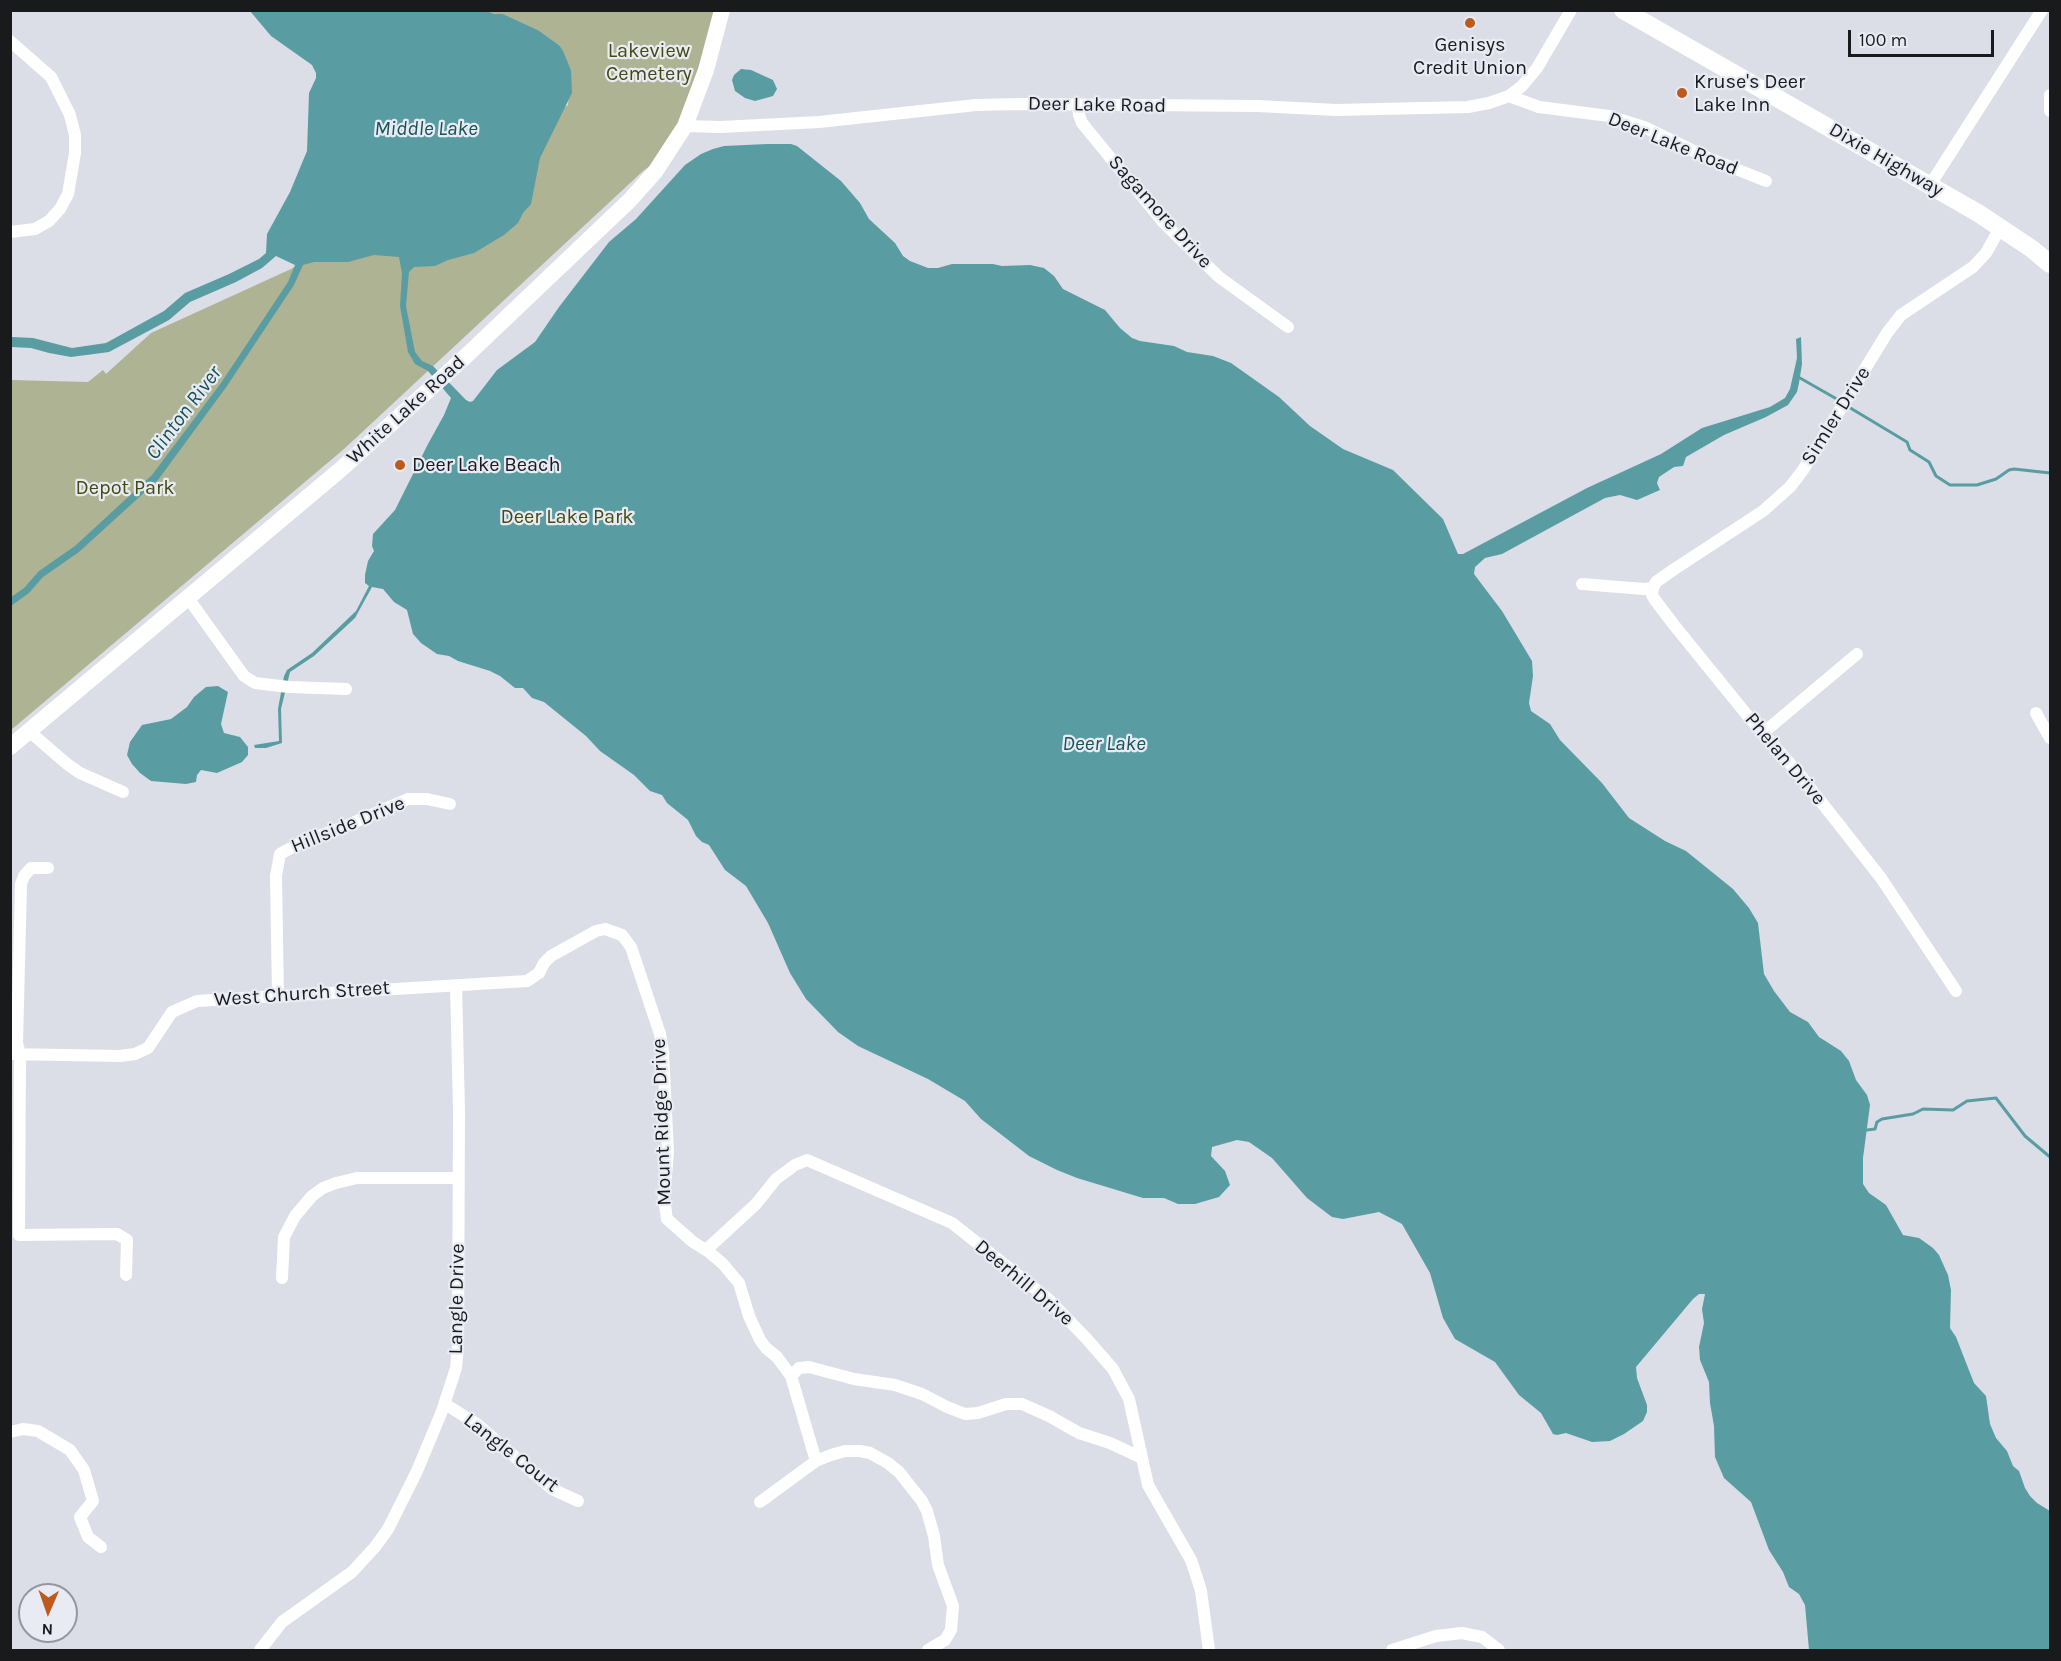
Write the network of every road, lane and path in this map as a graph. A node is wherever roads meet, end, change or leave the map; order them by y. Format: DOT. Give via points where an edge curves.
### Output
graph roads {
  1 [pos="722,10"];
  2 [pos="1571,10"];
  3 [pos="1623,10"];
  4 [pos="2042,10"];
  5 [pos="10,41"];
  6 [pos="2050,95"];
  7 [pos="1509,96"];
  8 [pos="1078,105"];
  9 [pos="2050,111"];
  10 [pos="685,126"];
  11 [pos="1766,181"];
  12 [pos="1930,185"];
  13 [pos="2000,228"];
  14 [pos="10,232"];
  15 [pos="2050,264"];
  16 [pos="1288,327"];
  17 [pos="1582,584"];
  18 [pos="1653,588"];
  19 [pos="188,598"];
  20 [pos="1857,654"];
  21 [pos="346,689"];
  22 [pos="2036,713"];
  23 [pos="30,732"];
  24 [pos="1763,733"];
  25 [pos="2050,738"];
  26 [pos="10,747"];
  27 [pos="123,792"];
  28 [pos="450,804"];
  29 [pos="48,868"];
  30 [pos="599,930"];
  31 [pos="456,985"];
  32 [pos="1956,991"];
  33 [pos="278,995"];
  34 [pos="15,1054"];
  35 [pos="458,1178"];
  36 [pos="14,1226"];
  37 [pos="706,1251"];
  38 [pos="126,1275"];
  39 [pos="282,1278"];
  40 [pos="790,1376"];
  41 [pos="444,1404"];
  42 [pos="10,1432"];
  43 [pos="1142,1458"];
  44 [pos="816,1461"];
  45 [pos="578,1501"];
  46 [pos="760,1502"];
  47 [pos="101,1547"];
  48 [pos="260,1650"];
  49 [pos="928,1650"];
  50 [pos="1209,1650"];
  51 [pos="1392,1650"];
  52 [pos="1499,1650"];
  1 -- 10 [label="street, White Lake Road"];
  2 -- 7 [label="street, Deer Lake Road" via="1536,68"];
  3 -- 12 [label="main road, Dixie Highway"];
  4 -- 12 [label="street"];
  5 -- 14 [label="street" via="51,76 70,115 75,153 68,194 60,209 34,229"];
  6 -- 9 [label="street"];
  7 -- 8 [label="street, Deer Lake Road" via="1489,104 1336,110"];
  7 -- 11 [label="street, Deer Lake Road" via="1539,107 1609,116"];
  8 -- 10 [label="street, Deer Lake Road" via="976,105 819,122"];
  8 -- 16 [label="street, Sagamore Drive" via="1082,123 1163,222 1219,277"];
  10 -- 19 [label="street, White Lake Road" via="655,172 629,201 340,470"];
  12 -- 13 [label="main road, Dixie Highway"];
  13 -- 15 [label="main road, Dixie Highway"];
  13 -- 18 [label="street, Simler Drive" via="1986,254 1964,275 1901,315 1790,486 1763,511 1673,570"];
  17 -- 18 [label="street"];
  18 -- 24 [label="street, Phelan Drive" via="1655,600"];
  19 -- 21 [label="street" via="244,676 255,683"];
  19 -- 23 [label="street, White Lake Road"];
  20 -- 24 [label="street"];
  22 -- 25 [label="street"];
  23 -- 26 [label="street, White Lake Road"];
  23 -- 27 [label="street" via="80,773"];
  24 -- 32 [label="street, Phelan Drive" via="1881,878"];
  28 -- 33 [label="street, Hillside Drive" via="408,799 280,854 276,876"];
  29 -- 34 [label="street" via="31,868 21,884"];
  30 -- 31 [label="street, West Church Street" via="551,956 539,973 527,981"];
  30 -- 37 [label="street, Mount Ridge Drive" via="621,934 631,947 660,1034 668,1152 664,1208 667,1219"];
  31 -- 33 [label="street, West Church Street"];
  31 -- 35 [label="street, Langle Drive"];
  33 -- 34 [label="street, West Church Street" via="185,1005 172,1012 148,1048 135,1054"];
  34 -- 36 [label="street"];
  35 -- 39 [label="street" via="357,1178 323,1188 312,1196 290,1226 285,1237"];
  35 -- 41 [label="street, Langle Drive" via="458,1346 456,1368"];
  36 -- 38 [label="street" via="19,1234 117,1234 128,1240"];
  37 -- 40 [label="street" via="739,1283 760,1340"];
  37 -- 43 [label="street, Deerhill Drive" via="756,1204 776,1179 807,1160 952,1223 1048,1299 1113,1369 1129,1399"];
  40 -- 43 [label="street" via="799,1368 821,1369 894,1385 965,1414 1022,1404 1079,1433"];
  40 -- 44 [label="street"];
  41 -- 45 [label="street, Langle Court" via="477,1424 552,1489"];
  41 -- 48 [label="street, Langle Drive" via="417,1471 375,1547 352,1572 282,1622"];
  42 -- 47 [label="street" via="39,1431 70,1450 84,1470 93,1502 81,1517 88,1537"];
  43 -- 50 [label="street, Deerhill Drive" via="1148,1485 1191,1560 1201,1592"];
  44 -- 46 [label="street"];
  44 -- 49 [label="street" via="845,1451 870,1453 899,1472 921,1501 953,1606 951,1630 945,1641"];
  51 -- 52 [label="street" via="1436,1636 1462,1634 1482,1637"];
}
